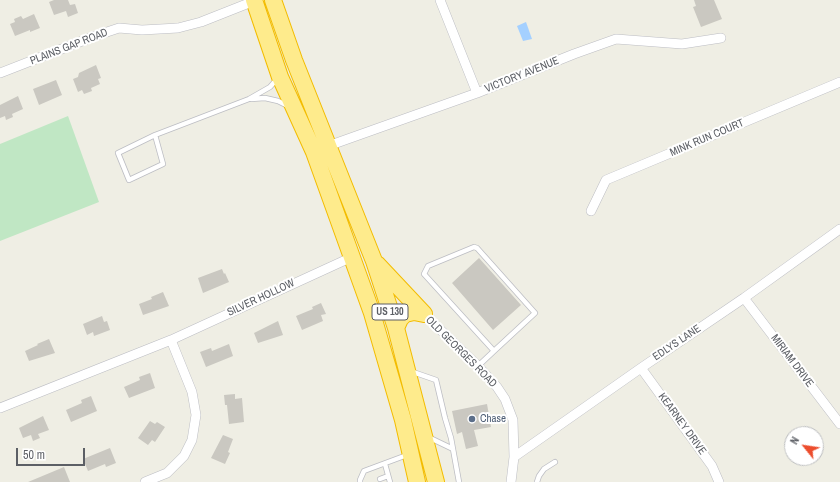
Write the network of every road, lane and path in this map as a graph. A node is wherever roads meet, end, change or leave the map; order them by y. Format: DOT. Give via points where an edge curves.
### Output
graph roads {
  1 [pos="273,0"];
  2 [pos="440,0"];
  3 [pos="254,1"];
  4 [pos="721,38"];
  5 [pos="0,73"];
  6 [pos="280,77"];
  7 [pos="840,82"];
  8 [pos="477,93"];
  9 [pos="249,99"];
  10 [pos="295,110"];
  11 [pos="155,135"];
  12 [pos="321,149"];
  13 [pos="591,211"];
  14 [pos="840,229"];
  15 [pos="352,257"];
  16 [pos="374,261"];
  17 [pos="744,298"];
  18 [pos="424,314"];
  19 [pos="396,328"];
  20 [pos="171,340"];
  21 [pos="494,351"];
  22 [pos="478,366"];
  23 [pos="641,368"];
  24 [pos="407,369"];
  25 [pos="0,408"];
  26 [pos="840,424"];
  27 [pos="425,435"];
  28 [pos="453,449"];
  29 [pos="411,454"];
  30 [pos="514,457"];
  31 [pos="555,462"];
  32 [pos="385,464"];
  33 [pos="388,476"];
  34 [pos="380,479"];
  35 [pos="145,482"];
  36 [pos="360,482"];
  37 [pos="390,482"];
  38 [pos="417,482"];
  39 [pos="436,482"];
  40 [pos="459,482"];
  41 [pos="511,482"];
  42 [pos="537,482"];
  43 [pos="719,482"];
  1 -- 12 [label="highway, US 130"];
  2 -- 8 [label="street"];
  3 -- 5 [label="street, PLAINS GAP ROAD" via="201,22 178,28 119,28"];
  3 -- 6 [label="highway, US 130"];
  4 -- 8 [label="street, VICTORY AVENUE" via="682,44 616,39"];
  6 -- 9 [label="lane" via="270,87"];
  6 -- 10 [label="highway, US 130"];
  7 -- 13 [label="street, MINK RUN COURT" via="606,180"];
  8 -- 12 [label="street, VICTORY AVENUE"];
  9 -- 10 [label="lane" via="265,98 278,101"];
  9 -- 11 [label="lane"];
  10 -- 12 [label="highway, US 130"];
  11 -- 11 [label="lane" via="118,153 129,180 163,164"];
  12 -- 15 [label="highway, US 130"];
  12 -- 16 [label="highway, US 130"];
  14 -- 17 [label="street, EDLYS LANE"];
  15 -- 20 [label="street, SILVER HOLLOW"];
  15 -- 29 [label="highway, US 130" via="374,320"];
  16 -- 18 [label="highway"];
  16 -- 19 [label="highway, US 130"];
  17 -- 23 [label="street, EDLYS LANE"];
  17 -- 26 [label="street, MIRIAM DRIVE"];
  18 -- 19 [label="highway" via="405,314"];
  18 -- 22 [label="street, OLD GEORGES ROAD"];
  19 -- 24 [label="highway, US 130"];
  20 -- 25 [label="street, SILVER HOLLOW"];
  20 -- 35 [label="street" via="192,392 196,415 192,440 184,456 167,473"];
  21 -- 21 [label="lane" via="535,313 474,247 428,266 424,274"];
  21 -- 22 [label="lane"];
  22 -- 30 [label="street, OLD GEORGES ROAD" via="497,387 510,410 513,420"];
  23 -- 30 [label="street, EDLYS LANE"];
  23 -- 43 [label="street, KEARNEY DRIVE" via="712,466"];
  24 -- 27 [label="highway, US 130"];
  24 -- 28 [label="lane" via="436,380"];
  27 -- 28 [label="lane"];
  27 -- 39 [label="highway, US 130"];
  28 -- 40 [label="lane"];
  29 -- 32 [label="lane"];
  29 -- 38 [label="highway, US 130"];
  30 -- 41 [label="street, OLD GEORGES ROAD"];
  31 -- 42 [label="lane" via="544,469"];
  32 -- 33 [label="lane"];
  32 -- 36 [label="lane" via="364,471"];
  33 -- 34 [label="lane"];
  33 -- 37 [label="lane"];
}
